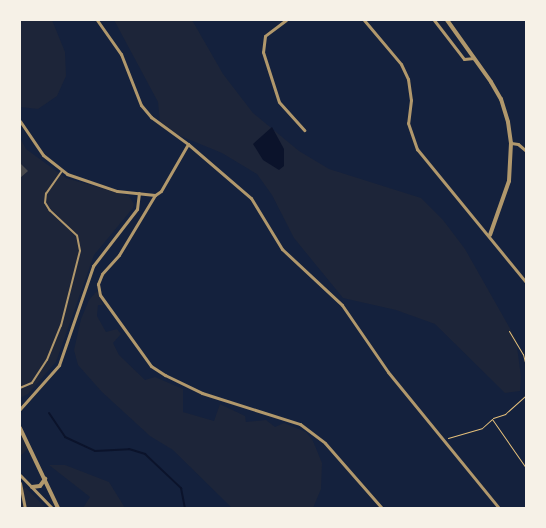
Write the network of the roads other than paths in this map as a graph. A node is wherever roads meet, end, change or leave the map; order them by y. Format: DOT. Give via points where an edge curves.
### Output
graph roads {
  1 [pos="97,20"];
  2 [pos="286,20"];
  3 [pos="364,20"];
  4 [pos="434,20"];
  5 [pos="447,20"];
  6 [pos="474,58"];
  7 [pos="20,121"];
  8 [pos="304,130"];
  9 [pos="511,143"];
  10 [pos="188,144"];
  11 [pos="526,151"];
  12 [pos="62,171"];
  13 [pos="139,193"];
  14 [pos="155,195"];
  15 [pos="490,235"];
  16 [pos="526,282"];
  17 [pos="20,388"];
  18 [pos="26,402"];
  19 [pos="20,403"];
  20 [pos="20,409"];
  21 [pos="20,428"];
  22 [pos="20,475"];
  23 [pos="45,479"];
  24 [pos="20,483"];
  25 [pos="32,487"];
  26 [pos="25,508"];
  27 [pos="52,508"];
  28 [pos="58,508"];
  29 [pos="382,508"];
  30 [pos="499,508"];
  1 -- 10 [label="street" via="121,54 141,105 163,128"];
  2 -- 8 [label="street" via="265,36 263,52 280,102"];
  3 -- 15 [label="street" via="401,64 408,79 412,100 408,122 417,149"];
  4 -- 6 [label="street" via="464,59"];
  5 -- 6 [label="street"];
  6 -- 9 [label="street" via="501,99"];
  7 -- 12 [label="street" via="34,138 39,150"];
  9 -- 11 [label="street" via="518,144"];
  9 -- 15 [label="street" via="509,181"];
  10 -- 14 [label="street" via="161,191"];
  10 -- 30 [label="street" via="251,198 282,249 342,305 388,372"];
  12 -- 13 [label="street" via="117,191"];
  12 -- 17 [label="lane" via="46,194 45,203 77,236 80,251 62,326 47,360 32,384"];
  13 -- 14 [label="street"];
  13 -- 18 [label="street" via="137,209 93,266 59,365"];
  14 -- 29 [label="street" via="118,256 99,279 100,295 116,319 152,366 165,375 202,393 282,416 314,433"];
  15 -- 16 [label="street"];
  18 -- 19 [label="street"];
  18 -- 20 [label="street"];
  21 -- 23 [label="street"];
  22 -- 25 [label="street"];
  23 -- 25 [label="street" via="40,486"];
  23 -- 28 [label="street"];
  24 -- 26 [label="street"];
  25 -- 27 [label="street"];
}
